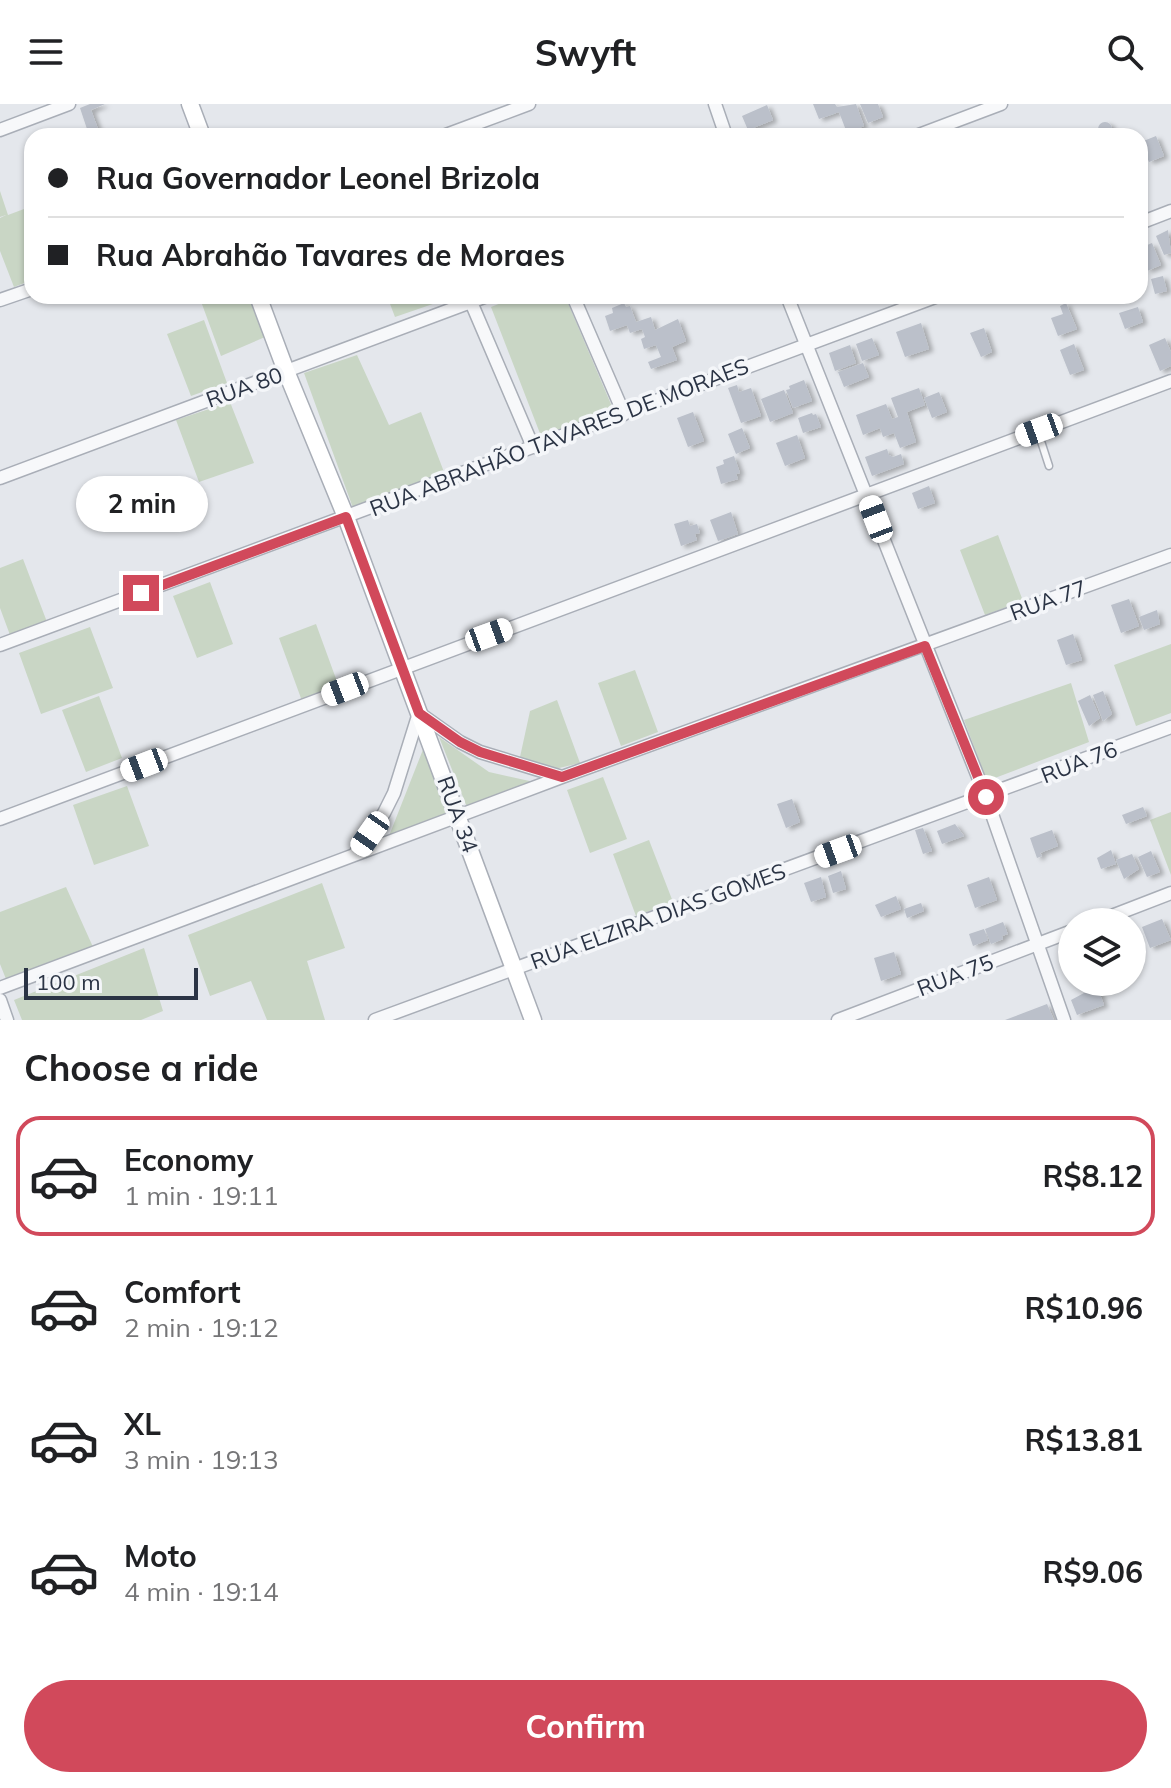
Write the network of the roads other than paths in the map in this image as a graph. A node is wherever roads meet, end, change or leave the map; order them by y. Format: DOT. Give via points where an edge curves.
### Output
graph roads {
  1 [pos="69,104"];
  2 [pos="190,104"];
  3 [pos="529,104"];
  4 [pos="715,104"];
  5 [pos="1001,104"];
  6 [pos="199,128"];
  7 [pos="464,128"];
  8 [pos="723,128"];
  9 [pos="937,128"];
  10 [pos="0,130"];
  11 [pos="1171,211"];
  12 [pos="1148,220"];
  13 [pos="24,292"];
  14 [pos="0,300"];
  15 [pos="261,304"];
  16 [pos="466,304"];
  17 [pos="472,304"];
  18 [pos="576,304"];
  19 [pos="790,304"];
  20 [pos="916,304"];
  21 [pos="807,344"];
  22 [pos="286,371"];
  23 [pos="1171,381"];
  24 [pos="624,414"];
  25 [pos="1039,430"];
  26 [pos="533,447"];
  27 [pos="1049,466"];
  28 [pos="0,478"];
  29 [pos="866,494"];
  30 [pos="346,517"];
  31 [pos="1171,555"];
  32 [pos="0,645"];
  33 [pos="925,646"];
  34 [pos="402,667"];
  35 [pos="419,713"];
  36 [pos="1171,727"];
  37 [pos="562,777"];
  38 [pos="986,797"];
  39 [pos="459,816"];
  40 [pos="0,819"];
  41 [pos="355,854"];
  42 [pos="1171,893"];
  43 [pos="1132,908"];
  44 [pos="1058,936"];
  45 [pos="1038,944"];
  46 [pos="512,969"];
  47 [pos="0,988"];
  48 [pos="0,1000"];
  49 [pos="7,1020"];
  50 [pos="375,1020"];
  51 [pos="533,1020"];
  52 [pos="838,1020"];
  53 [pos="1064,1020"];
  1 -- 10 [label="street"];
  2 -- 6 [label="street"];
  3 -- 7 [label="street"];
  4 -- 8 [label="street"];
  5 -- 9 [label="street"];
  11 -- 12 [label="street"];
  13 -- 14 [label="street"];
  15 -- 22 [label="street, RUA 34"];
  16 -- 22 [label="street, RUA 80"];
  17 -- 26 [label="street"];
  18 -- 24 [label="street"];
  19 -- 21 [label="street"];
  20 -- 21 [label="street, RUA ABRAHÃO TAVARES DE MORAES"];
  21 -- 24 [label="street, RUA ABRAHÃO TAVARES DE MORAES"];
  21 -- 29 [label="street"];
  22 -- 28 [label="street, RUA 80"];
  22 -- 30 [label="street, RUA 34"];
  23 -- 25 [label="street"];
  24 -- 26 [label="street, RUA ABRAHÃO TAVARES DE MORAES"];
  25 -- 27 [label="lane"];
  25 -- 29 [label="street"];
  26 -- 30 [label="street, RUA ABRAHÃO TAVARES DE MORAES"];
  29 -- 33 [label="street"];
  29 -- 34 [label="street"];
  30 -- 32 [label="street, RUA ABRAHÃO TAVARES DE MORAES"];
  30 -- 34 [label="street, RUA 34"];
  31 -- 33 [label="street, RUA 77"];
  33 -- 37 [label="street, RUA 77"];
  33 -- 38 [label="street"];
  34 -- 35 [label="street, RUA 34"];
  34 -- 40 [label="street"];
  35 -- 37 [label="street" via="480,752"];
  35 -- 39 [label="street, RUA 34"];
  35 -- 41 [label="street" via="394,793"];
  36 -- 38 [label="street, RUA 76"];
  37 -- 39 [label="street, RUA 77"];
  38 -- 45 [label="street"];
  38 -- 46 [label="street, RUA ELZIRA DIAS GOMES"];
  39 -- 41 [label="street, RUA 77"];
  39 -- 46 [label="street, RUA 34"];
  41 -- 47 [label="street, RUA 77"];
  42 -- 43 [label="street"];
  44 -- 45 [label="street, RUA 75"];
  45 -- 52 [label="street, RUA 75"];
  45 -- 53 [label="street"];
  46 -- 50 [label="street, RUA ELZIRA DIAS GOMES"];
  46 -- 51 [label="street, RUA 34"];
  48 -- 49 [label="street"];
}
